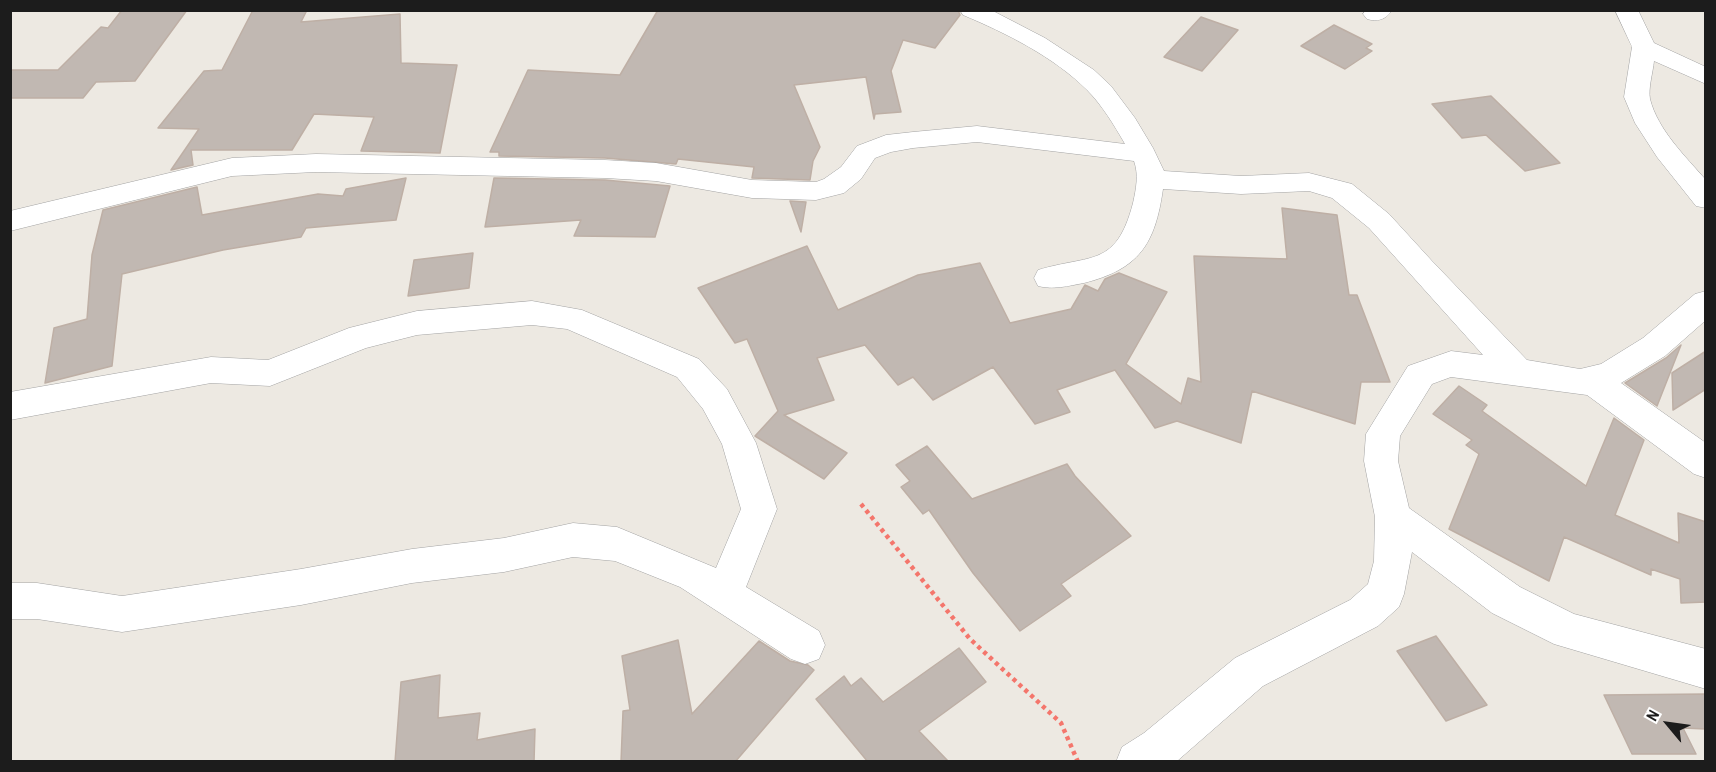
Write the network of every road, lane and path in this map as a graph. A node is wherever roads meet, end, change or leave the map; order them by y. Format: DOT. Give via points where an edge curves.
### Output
graph roads {
  1 [pos="971,10"];
  2 [pos="1626,10"];
  3 [pos="1644,47"];
  4 [pos="1706,76"];
  5 [pos="1146,166"];
  6 [pos="1706,199"];
  7 [pos="10,221"];
  8 [pos="1049,278"];
  9 [pos="1706,302"];
  10 [pos="1518,371"];
  11 [pos="1593,381"];
  12 [pos="10,406"];
  13 [pos="1706,463"];
  14 [pos="861,504"];
  15 [pos="1394,517"];
  16 [pos="724,595"];
  17 [pos="10,601"];
  18 [pos="805,645"];
  19 [pos="1706,669"];
  20 [pos="1078,762"];
  21 [pos="1137,762"];
  1 -- 5 [label="street" via="994,19 1096,85"];
  2 -- 3 [label="street"];
  3 -- 4 [label="street"];
  3 -- 6 [label="street" via="1637,97 1666,151"];
  5 -- 7 [label="street" via="1094,147 977,134 886,144 866,152 834,186 816,191 752,189 656,172 605,169 316,163 232,167"];
  5 -- 8 [label="street" via="1142,221 1128,250 1116,259 1079,273"];
  5 -- 10 [label="street" via="1258,185 1296,181 1341,190 1390,232"];
  9 -- 11 [label="street" via="1654,347"];
  10 -- 11 [label="street"];
  10 -- 15 [label="street" via="1451,364 1420,375 1383,434 1381,461"];
  11 -- 13 [label="street"];
  12 -- 16 [label="street" via="211,370 270,373 360,337 417,323 532,313 571,318 688,368 715,399 739,443 759,509"];
  14 -- 20 [label="path" via="970,639 1061,723"];
  15 -- 19 [label="street" via="1506,600 1568,631"];
  15 -- 21 [label="street" via="1393,561 1385,594 1364,613 1249,672"];
  16 -- 17 [label="street" via="693,575 648,555 617,544 573,540 504,555 412,566 122,614 37,601"];
  16 -- 18 [label="street"];
}
